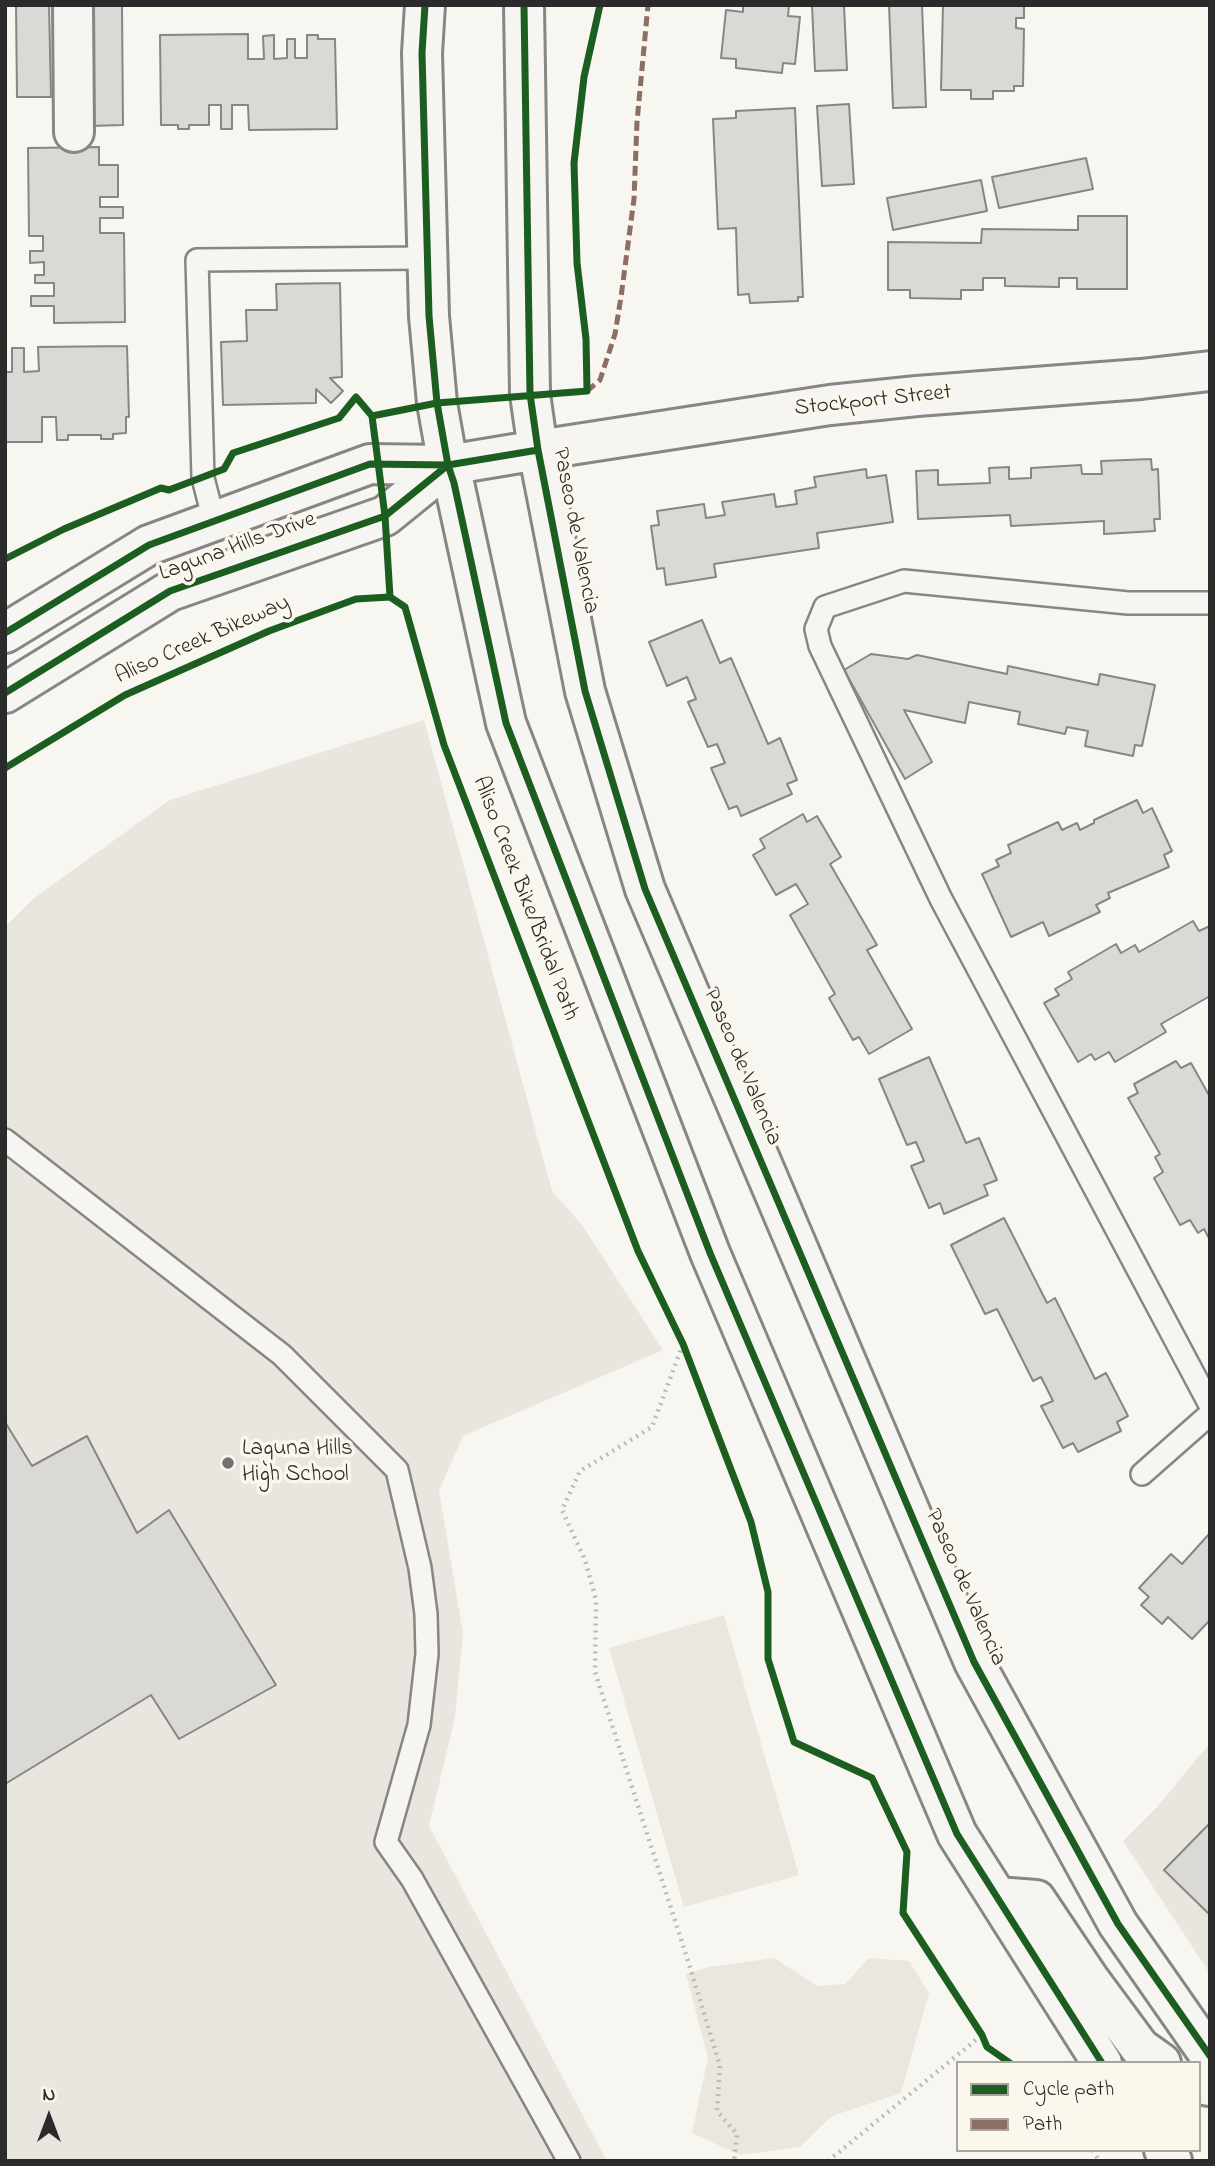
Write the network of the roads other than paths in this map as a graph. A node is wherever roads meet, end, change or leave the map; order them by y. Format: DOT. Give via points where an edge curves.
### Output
graph roads {
  1 [pos="73,5"];
  2 [pos="425,5"];
  3 [pos="524,5"];
  4 [pos="74,132"];
  5 [pos="427,258"];
  6 [pos="1210,371"];
  7 [pos="538,450"];
  8 [pos="448,465"];
  9 [pos="214,521"];
  10 [pos="1210,603"];
  11 [pos="5,633"];
  12 [pos="5,693"];
  13 [pos="5,1140"];
  14 [pos="1210,1405"];
  15 [pos="1210,1414"];
  16 [pos="1142,1474"];
  17 [pos="997,1896"];
  18 [pos="1210,2056"];
  19 [pos="1101,2061"];
  20 [pos="1158,2061"];
  21 [pos="569,2161"];
  1 -- 4 [label="main road"];
  2 -- 5 [label="main road"];
  3 -- 7 [label="main road, Paseo de Valencia" via="530,394"];
  5 -- 8 [label="main road" via="437,403"];
  5 -- 9 [label="lane" via="197,260 202,478"];
  6 -- 7 [label="main road, Stockport Street" via="830,405"];
  7 -- 8 [label="main road, Laguna Hills Drive"];
  7 -- 18 [label="main road, Paseo de Valencia" via="586,691 645,889 974,1662 1118,1924"];
  8 -- 9 [label="main road, Laguna Hills Drive" via="370,464"];
  8 -- 12 [label="main road, Laguna Hills Drive" via="385,516 170,591"];
  8 -- 17 [label="main road" via="506,723 695,1215 957,1834"];
  9 -- 11 [label="main road, Laguna Hills Drive" via="149,545"];
  10 -- 14 [label="lane" via="1128,603 904,581 825,607 816,629 820,646 941,899"];
  13 -- 21 [label="lane" via="282,1355 397,1470 420,1568 427,1654 419,1724 386,1842 412,1879"];
  15 -- 16 [label="lane"];
  17 -- 19 [label="main road"];
  17 -- 20 [label="main road" via="1036,1900 1140,2048"];
}
